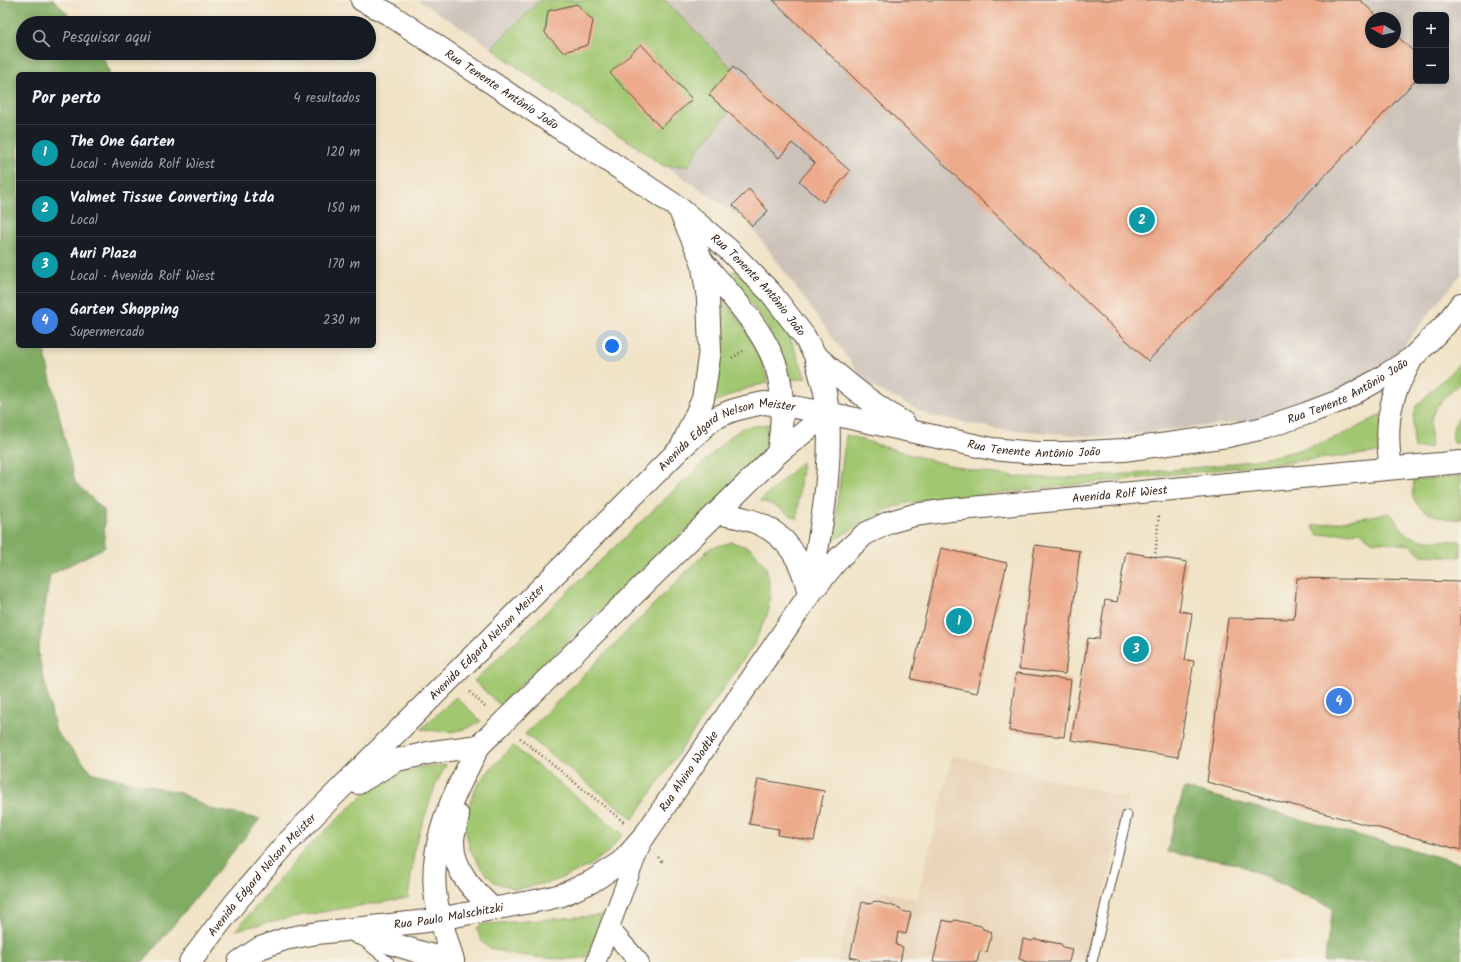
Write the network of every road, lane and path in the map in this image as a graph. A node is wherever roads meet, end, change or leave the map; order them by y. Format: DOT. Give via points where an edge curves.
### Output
graph roads {
  1 [pos="362,0"];
  2 [pos="679,208"];
  3 [pos="702,261"];
  4 [pos="1461,304"];
  5 [pos="815,355"];
  6 [pos="1412,358"];
  7 [pos="782,405"];
  8 [pos="828,413"];
  9 [pos="924,435"];
  10 [pos="681,448"];
  11 [pos="778,453"];
  12 [pos="1461,462"];
  13 [pos="1391,468"];
  14 [pos="717,513"];
  15 [pos="1159,513"];
  16 [pos="1155,557"];
  17 [pos="809,595"];
  18 [pos="453,676"];
  19 [pos="501,723"];
  20 [pos="479,746"];
  21 [pos="320,808"];
  22 [pos="1127,815"];
  23 [pos="643,838"];
  24 [pos="664,864"];
  25 [pos="493,909"];
  26 [pos="441,919"];
  27 [pos="609,928"];
  28 [pos="349,930"];
  29 [pos="190,962"];
  30 [pos="239,962"];
  31 [pos="389,962"];
  32 [pos="455,962"];
  33 [pos="596,962"];
  34 [pos="640,962"];
  35 [pos="1092,962"];
  1 -- 2 [label="main road, Rua Tenente Antônio João" via="389,14"];
  2 -- 3 [label="main road, Rua Tenente Antônio João"];
  2 -- 5 [label="main road, Rua Tenente Antônio João" via="729,250 771,293 801,331"];
  3 -- 7 [label="main road" via="764,339 779,377"];
  3 -- 10 [label="main road, Rua Tenente Antônio João" via="708,298 710,350 703,399"];
  4 -- 6 [label="main road, Rua Tenente Antônio João" via="1446,324"];
  5 -- 8 [label="main road, Rua Tenente Antônio João"];
  5 -- 9 [label="main road" via="880,409"];
  6 -- 9 [label="main road, Rua Tenente Antônio João" via="1342,400 1264,428 1228,436 1123,450 1035,453 992,449"];
  6 -- 13 [label="main road" via="1396,391 1390,413"];
  7 -- 8 [label="main road, Avenida Edgard Nelson Meister"];
  7 -- 10 [label="main road, Avenida Edgard Nelson Meister" via="764,403 745,406 712,419"];
  7 -- 11 [label="main road"];
  8 -- 9 [label="main road, Rua Tenente Antônio João"];
  8 -- 11 [label="main road"];
  8 -- 17 [label="main road" via="828,484"];
  10 -- 18 [label="main road, Avenida Edgard Nelson Meister"];
  11 -- 14 [label="main road"];
  12 -- 13 [label="main road, Avenida Rolf Wiest"];
  13 -- 17 [label="main road, Avenida Rolf Wiest" via="914,515 890,522 865,534 840,557"];
  14 -- 17 [label="main road" via="762,524 780,536 795,553 805,573"];
  14 -- 19 [label="main road"];
  15 -- 16 [label="path"];
  17 -- 23 [label="main road, Rua Alvino Wodtke"];
  18 -- 19 [label="path"];
  18 -- 21 [label="main road, Avenida Edgard Nelson Meister"];
  19 -- 20 [label="main road"];
  19 -- 23 [label="path"];
  20 -- 21 [label="main road" via="397,760"];
  20 -- 25 [label="main road" via="460,806 453,840 457,865 465,881"];
  20 -- 26 [label="main road" via="457,787 444,820 438,845 435,870 436,897"];
  21 -- 29 [label="main road, Avenida Edgard Nelson Meister" via="240,898"];
  22 -- 35 [label="lane"];
  23 -- 24 [label="path"];
  23 -- 25 [label="main road, Rua Paulo Malschitzki" via="622,862 591,882 541,900"];
  23 -- 27 [label="street, Rua Alvino Wodtke"];
  25 -- 26 [label="main road, Rua Paulo Malschitzki"];
  26 -- 28 [label="main road, Rua Paulo Malschitzki"];
  26 -- 32 [label="main road"];
  27 -- 33 [label="street, Rua Alvino Wodtke"];
  27 -- 34 [label="street"];
  28 -- 30 [label="main road, Rua Paulo Malschitzki" via="285,939 260,948"];
  28 -- 31 [label="lane"];
  28 -- 32 [label="main road"];
}
